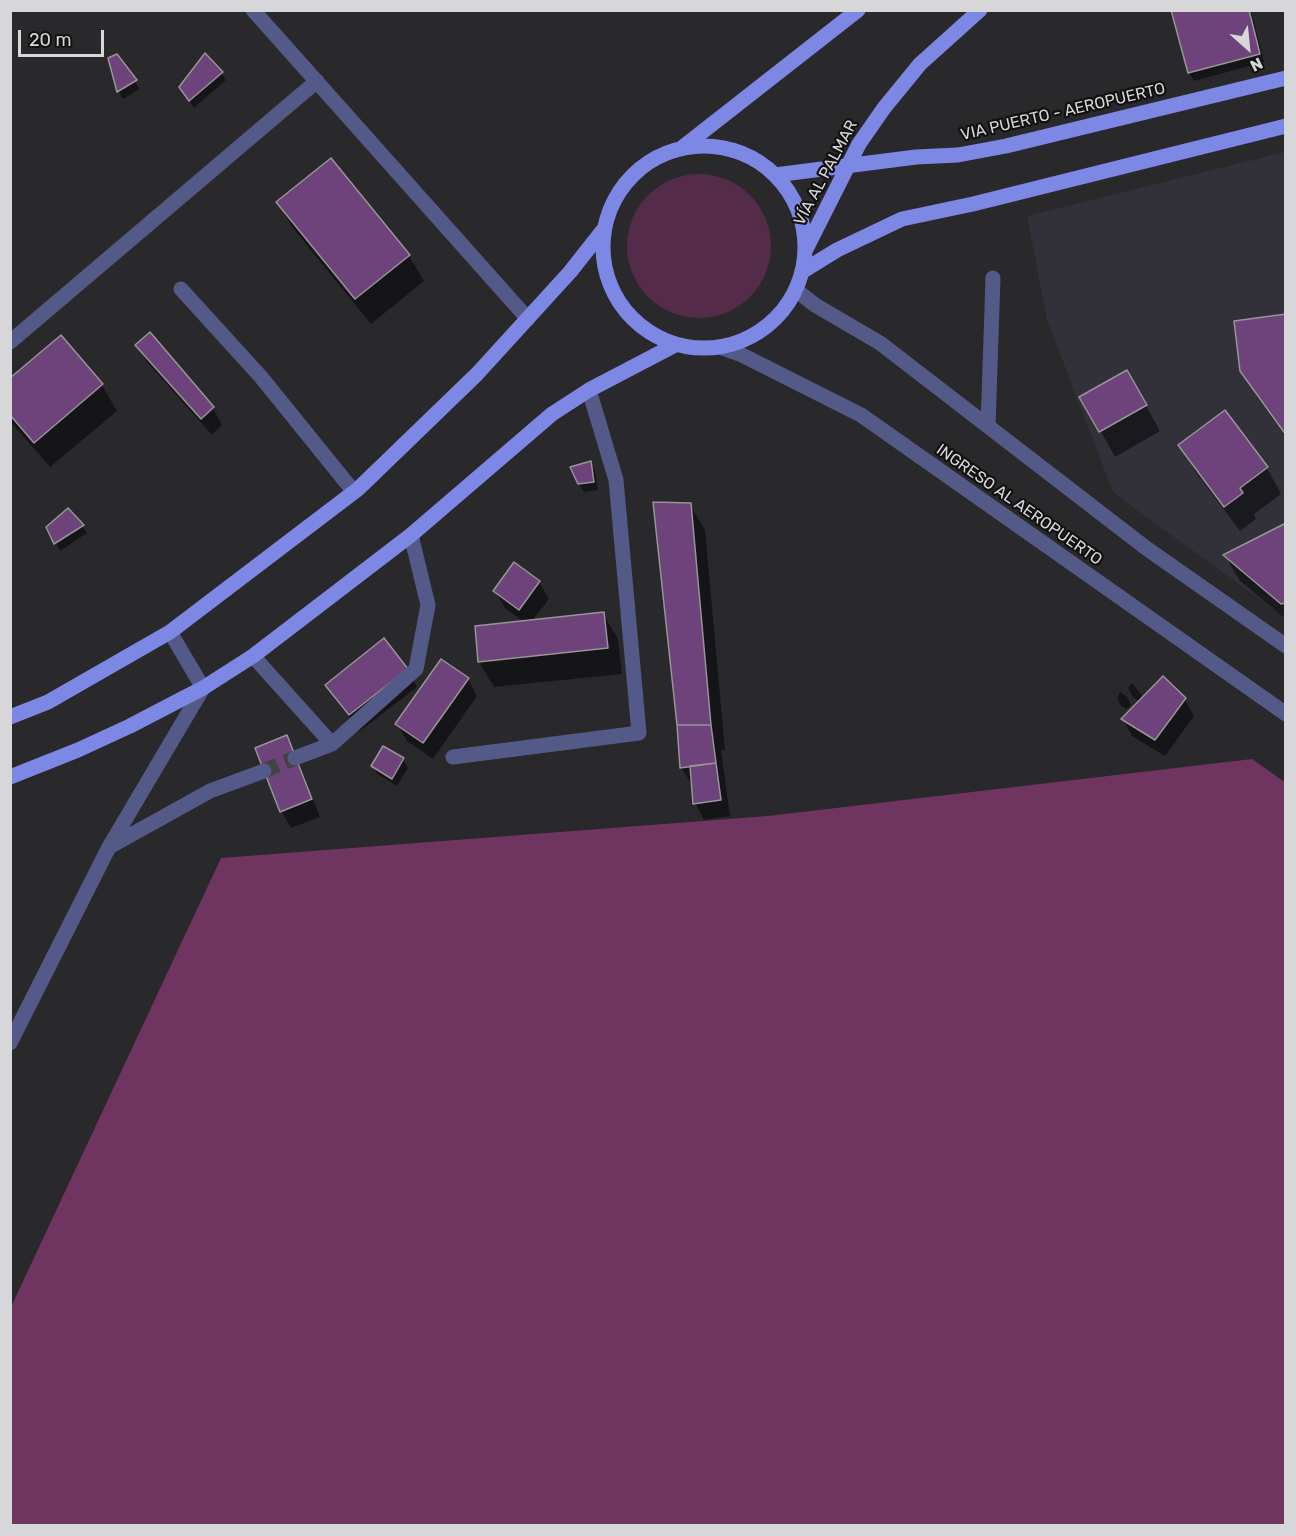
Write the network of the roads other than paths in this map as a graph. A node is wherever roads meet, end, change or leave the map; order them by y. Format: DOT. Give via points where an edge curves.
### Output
graph roads {
  1 [pos="253,10"];
  2 [pos="858,10"];
  3 [pos="980,10"];
  4 [pos="1286,78"];
  5 [pos="317,81"];
  6 [pos="1286,126"];
  7 [pos="682,148"];
  8 [pos="848,165"];
  9 [pos="775,175"];
  10 [pos="604,229"];
  11 [pos="805,251"];
  12 [pos="803,271"];
  13 [pos="993,278"];
  14 [pos="181,289"];
  15 [pos="796,290"];
  16 [pos="528,319"];
  17 [pos="10,342"];
  18 [pos="675,345"];
  19 [pos="718,347"];
  20 [pos="589,390"];
  21 [pos="988,426"];
  22 [pos="354,492"];
  23 [pos="411,535"];
  24 [pos="170,632"];
  25 [pos="1286,646"];
  26 [pos="253,656"];
  27 [pos="203,688"];
  28 [pos="1286,714"];
  29 [pos="10,717"];
  30 [pos="332,744"];
  31 [pos="453,757"];
  32 [pos="295,758"];
  33 [pos="264,771"];
  34 [pos="10,777"];
  35 [pos="109,847"];
  36 [pos="10,1043"];
  1 -- 5 [label="street"];
  2 -- 7 [label="main road"];
  3 -- 8 [label="main road, VÍA AL PALMAR" via="920,64 884,108"];
  4 -- 8 [label="main road, VIA PUERTO - AEROPUERTO" via="1006,146 958,155"];
  5 -- 16 [label="street"];
  5 -- 17 [label="street"];
  6 -- 12 [label="main road" via="902,219"];
  7 -- 9 [label="main road" via="732,150"];
  7 -- 10 [label="main road" via="639,169 623,186"];
  8 -- 9 [label="main road, VIA PUERTO - AEROPUERTO"];
  8 -- 11 [label="main road, VÍA AL PALMAR"];
  9 -- 11 [label="main road" via="792,197 802,223"];
  10 -- 16 [label="main road"];
  10 -- 18 [label="main road" via="602,259 610,288 626,313 648,332"];
  11 -- 12 [label="main road"];
  12 -- 15 [label="main road"];
  13 -- 21 [label="street"];
  14 -- 22 [label="street" via="261,377"];
  15 -- 19 [label="main road" via="783,311 764,328 742,341"];
  15 -- 21 [label="street" via="880,343"];
  16 -- 22 [label="main road" via="477,374"];
  18 -- 19 [label="main road"];
  18 -- 20 [label="main road"];
  19 -- 28 [label="street, INGRESO AL AEROPUERTO" via="742,355 861,415"];
  20 -- 23 [label="main road" via="552,414"];
  20 -- 31 [label="street" via="616,480 639,733"];
  21 -- 25 [label="street" via="1146,548"];
  22 -- 24 [label="main road"];
  23 -- 26 [label="main road"];
  23 -- 30 [label="street" via="428,605 416,669"];
  24 -- 27 [label="street"];
  24 -- 29 [label="main road" via="48,702"];
  26 -- 27 [label="main road"];
  26 -- 30 [label="street"];
  27 -- 34 [label="main road" via="78,750"];
  27 -- 35 [label="street"];
  30 -- 32 [label="street"];
  33 -- 35 [label="street" via="210,791"];
  35 -- 36 [label="street"];
}
